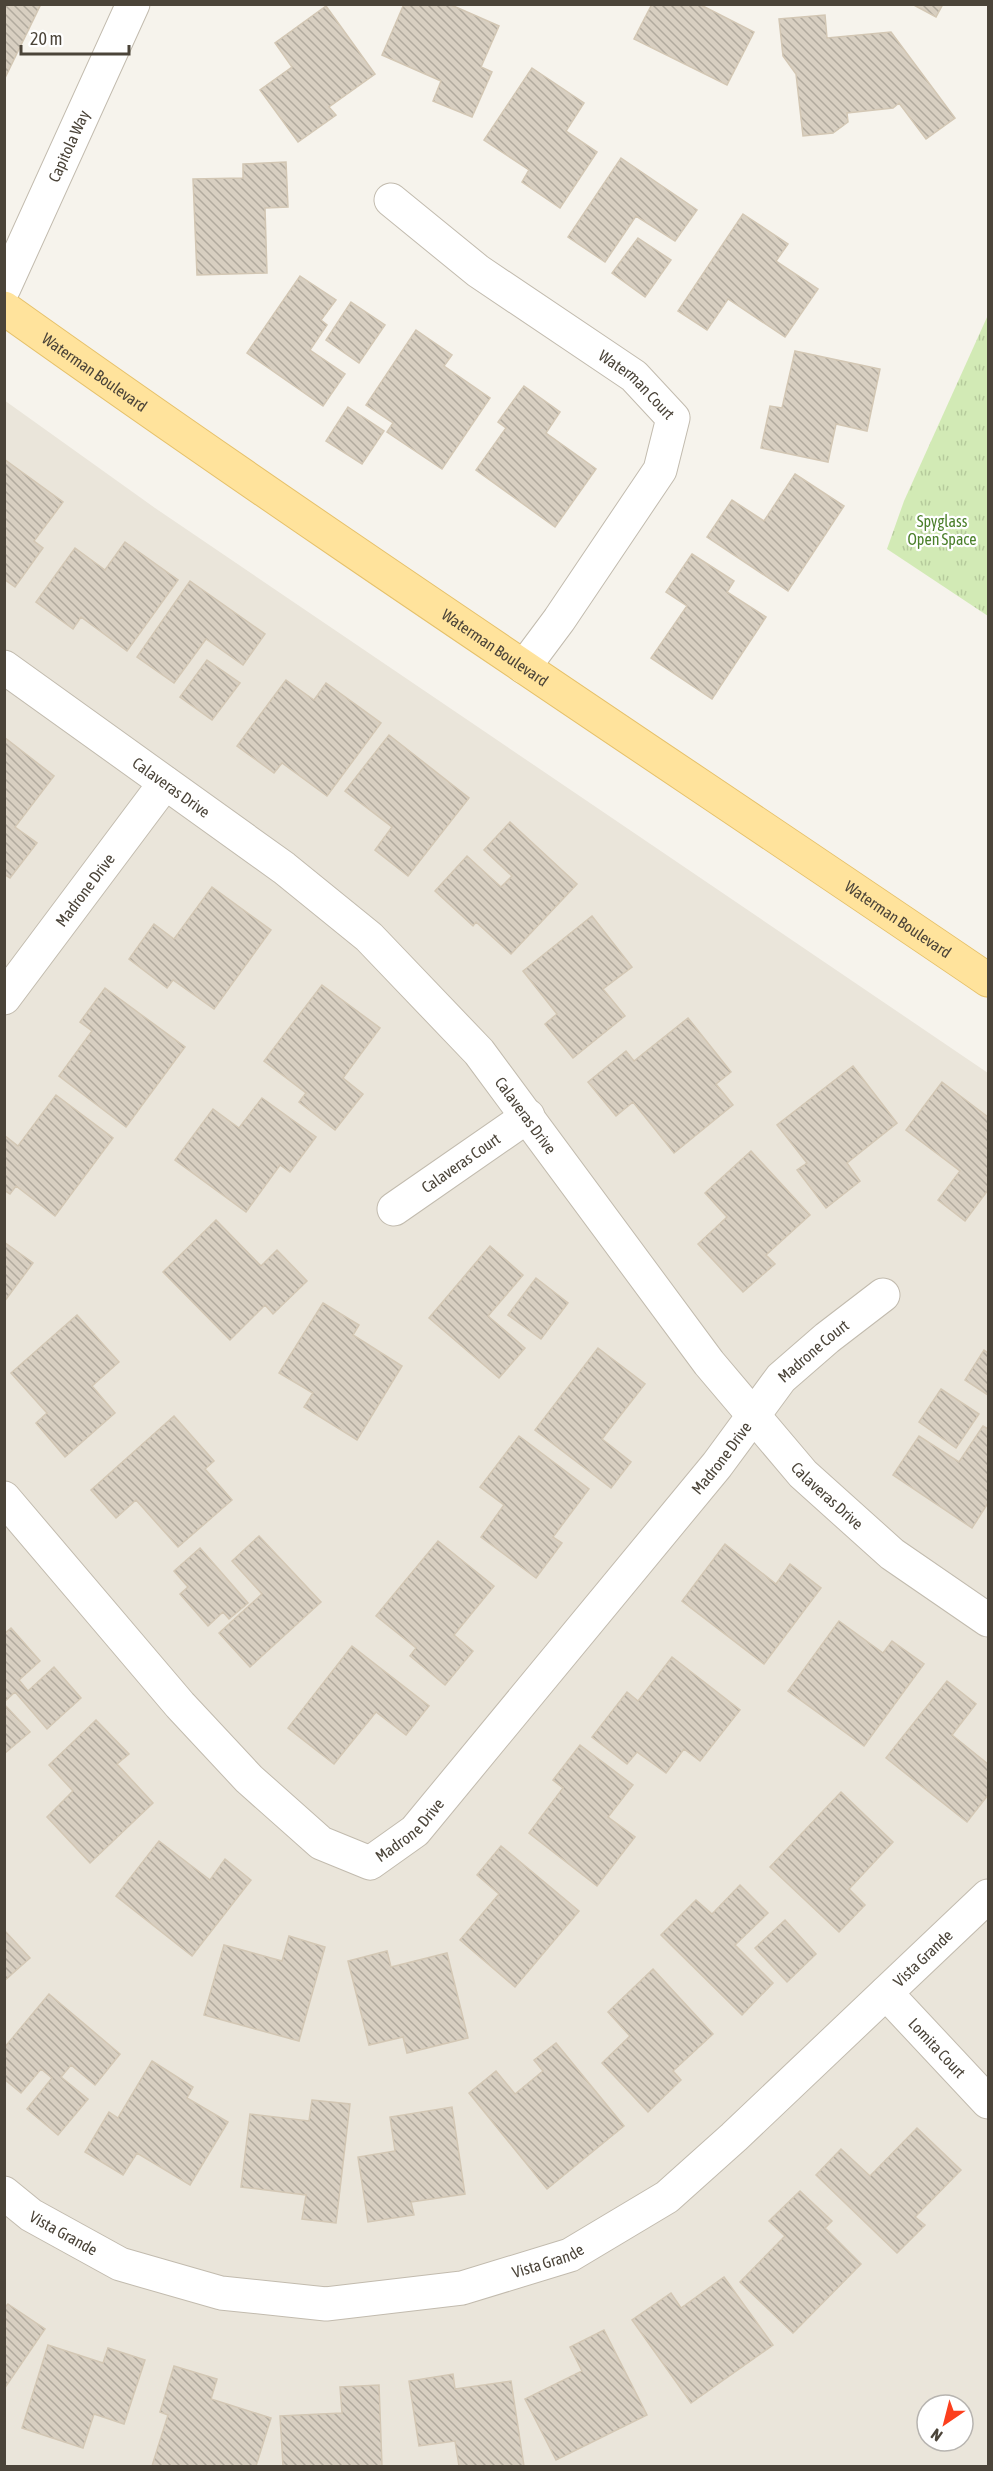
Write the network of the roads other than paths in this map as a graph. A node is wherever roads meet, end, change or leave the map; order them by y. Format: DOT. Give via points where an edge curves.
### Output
graph roads {
  1 [pos="133,4"];
  2 [pos="391,200"];
  3 [pos="4,288"];
  4 [pos="4,308"];
  5 [pos="4,667"];
  6 [pos="524,667"];
  7 [pos="165,783"];
  8 [pos="988,980"];
  9 [pos="4,998"];
  10 [pos="528,1116"];
  11 [pos="394,1209"];
  12 [pos="883,1295"];
  13 [pos="753,1417"];
  14 [pos="4,1498"];
  15 [pos="988,1620"];
  16 [pos="988,1896"];
  17 [pos="886,1993"];
  18 [pos="988,2102"];
  19 [pos="4,2193"];
  1 -- 3 [label="street, Capitola Way"];
  2 -- 6 [label="street, Waterman Court" via="478,271 634,376 673,418 660,470"];
  4 -- 6 [label="main road, Waterman Boulevard" via="168,425"];
  5 -- 7 [label="street, Calaveras Drive"];
  6 -- 8 [label="main road, Waterman Boulevard"];
  7 -- 9 [label="street, Madrone Drive"];
  7 -- 10 [label="street, Calaveras Drive" via="284,868 369,937 479,1053"];
  10 -- 11 [label="street, Calaveras Court"];
  10 -- 13 [label="street, Calaveras Drive"];
  12 -- 13 [label="street, Madrone Court" via="781,1378"];
  13 -- 14 [label="street, Madrone Drive" via="415,1831 370,1863 321,1843 249,1779 180,1705"];
  13 -- 15 [label="street, Calaveras Drive" via="802,1474 892,1554"];
  16 -- 17 [label="street, Vista Grande"];
  17 -- 18 [label="street, Lomita Court"];
  17 -- 19 [label="street, Vista Grande" via="667,2197 570,2254 462,2288 326,2304 221,2293 120,2264 31,2215"];
}
